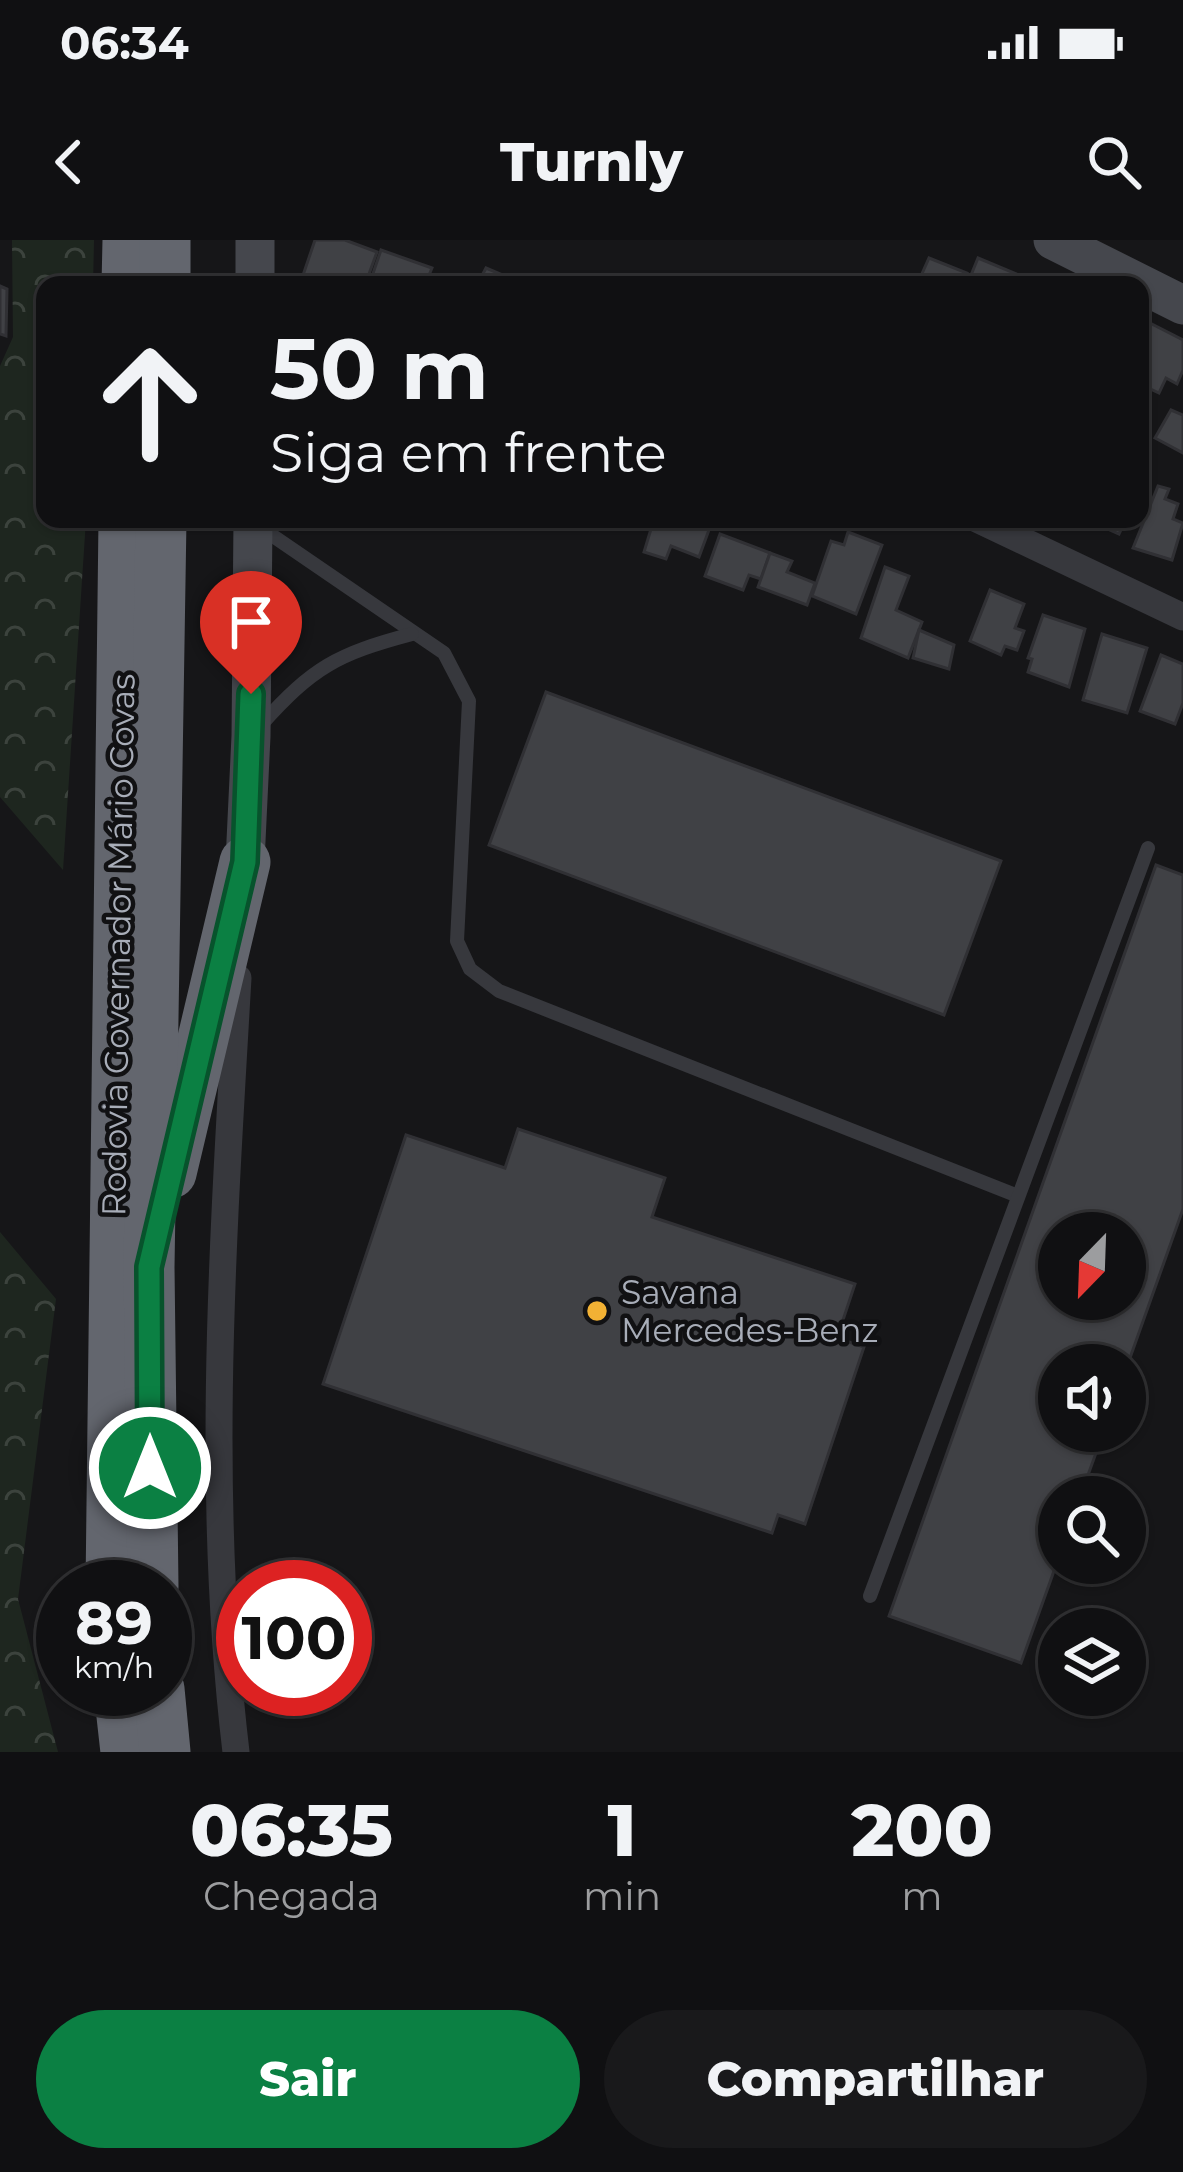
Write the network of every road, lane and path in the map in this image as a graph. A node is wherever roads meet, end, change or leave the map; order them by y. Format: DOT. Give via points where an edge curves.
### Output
graph roads {
  1 [pos="128,240"];
  2 [pos="165,240"];
  3 [pos="255,240"];
  4 [pos="1053,240"];
  5 [pos="127,276"];
  6 [pos="165,276"];
  7 [pos="254,276"];
  8 [pos="1125,276"];
  9 [pos="1149,288"];
  10 [pos="1183,305"];
  11 [pos="124,528"];
  12 [pos="161,528"];
  13 [pos="253,528"];
  14 [pos="264,528"];
  15 [pos="996,528"];
  16 [pos="1183,616"];
  17 [pos="412,634"];
  18 [pos="251,736"];
  19 [pos="1148,848"];
  20 [pos="245,862"];
  21 [pos="1018,1196"];
  22 [pos="149,1267"];
  23 [pos="111,1560"];
  24 [pos="153,1560"];
  25 [pos="871,1596"];
  26 [pos="122,1716"];
  27 [pos="162,1716"];
  28 [pos="126,1752"];
  29 [pos="165,1752"];
  30 [pos="236,1752"];
  1 -- 5 [label="highway"];
  2 -- 6 [label="highway"];
  3 -- 7 [label="main road"];
  4 -- 8 [label="main road"];
  9 -- 10 [label="main road"];
  11 -- 23 [label="highway, Rodovia Governador Mário Covas"];
  12 -- 22 [label="highway, Rodovia Governador Mário Covas"];
  13 -- 18 [label="main road"];
  14 -- 17 [label="lane"];
  15 -- 16 [label="street"];
  17 -- 18 [label="lane" via="314,670"];
  17 -- 21 [label="lane" via="444,653 469,701 457,941 470,969 499,991"];
  18 -- 20 [label="main road"];
  19 -- 21 [label="lane"];
  20 -- 22 [label="highway"];
  20 -- 30 [label="street" via="217,1432 218,1560"];
  21 -- 25 [label="lane"];
  22 -- 24 [label="highway, Rodovia Governador Mário Covas"];
  26 -- 28 [label="highway"];
  27 -- 29 [label="highway"];
}
